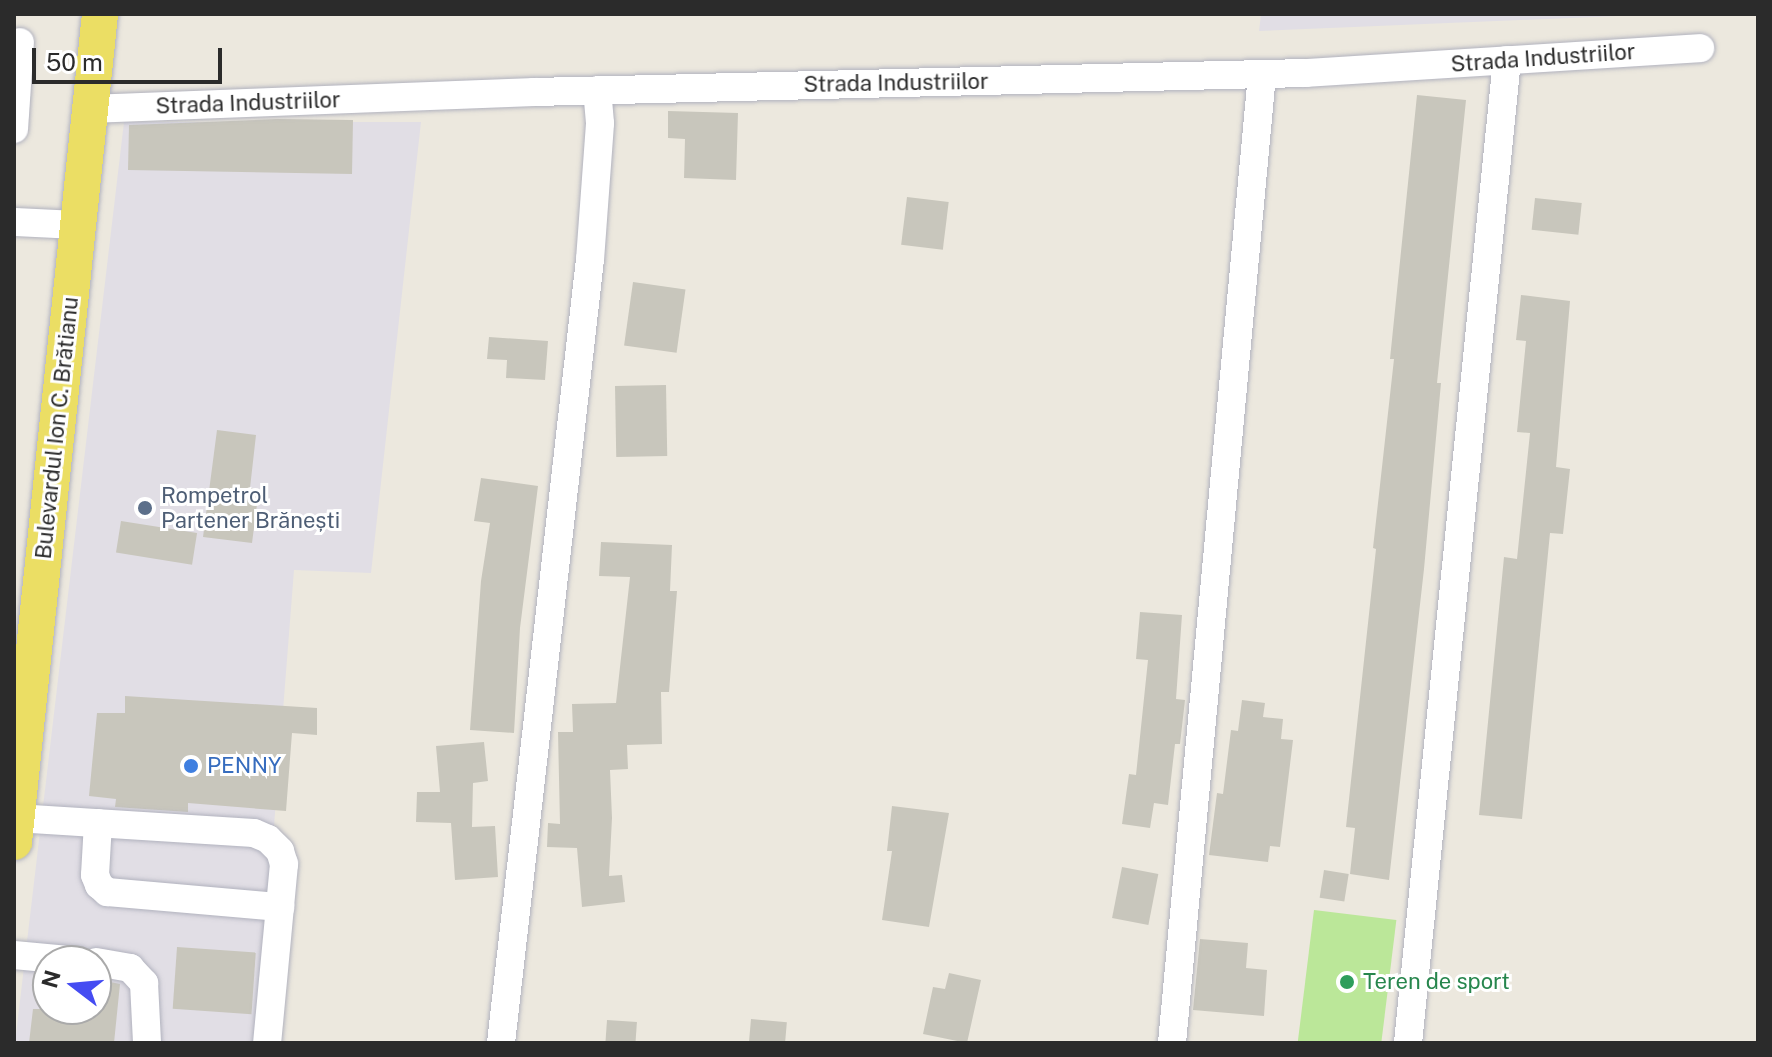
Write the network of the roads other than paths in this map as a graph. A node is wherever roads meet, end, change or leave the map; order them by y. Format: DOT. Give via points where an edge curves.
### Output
graph roads {
  1 [pos="100,14"];
  2 [pos="20,42"];
  3 [pos="1700,48"];
  4 [pos="1507,60"];
  5 [pos="1262,74"];
  6 [pos="597,90"];
  7 [pos="90,109"];
  8 [pos="14,129"];
  9 [pos="14,222"];
  10 [pos="78,225"];
  11 [pos="98,823"];
  12 [pos="15,830"];
  13 [pos="280,907"];
  14 [pos="112,965"];
  15 [pos="147,1043"];
  16 [pos="267,1043"];
  17 [pos="501,1043"];
  18 [pos="1172,1043"];
  19 [pos="1408,1043"];
  1 -- 7 [label="main road, Bulevardul Ion C. Brătianu"];
  2 -- 8 [label="street"];
  3 -- 4 [label="street, Strada Industriilor"];
  4 -- 5 [label="street, Strada Industriilor"];
  4 -- 19 [label="street"];
  5 -- 6 [label="street, Strada Industriilor"];
  5 -- 18 [label="street"];
  6 -- 7 [label="street, Strada Industriilor"];
  6 -- 17 [label="street" via="600,123 591,247"];
  7 -- 10 [label="main road, Bulevardul Ion C. Brătianu"];
  9 -- 10 [label="street"];
  10 -- 12 [label="main road, Bulevardul Ion C. Brătianu"];
  11 -- 12 [label="street"];
  11 -- 13 [label="street" via="254,833 268,839 284,864"];
  11 -- 13 [label="street" via="95,875 107,892"];
  13 -- 16 [label="street"];
  14 -- 15 [label="street" via="130,968 144,983"];
}
